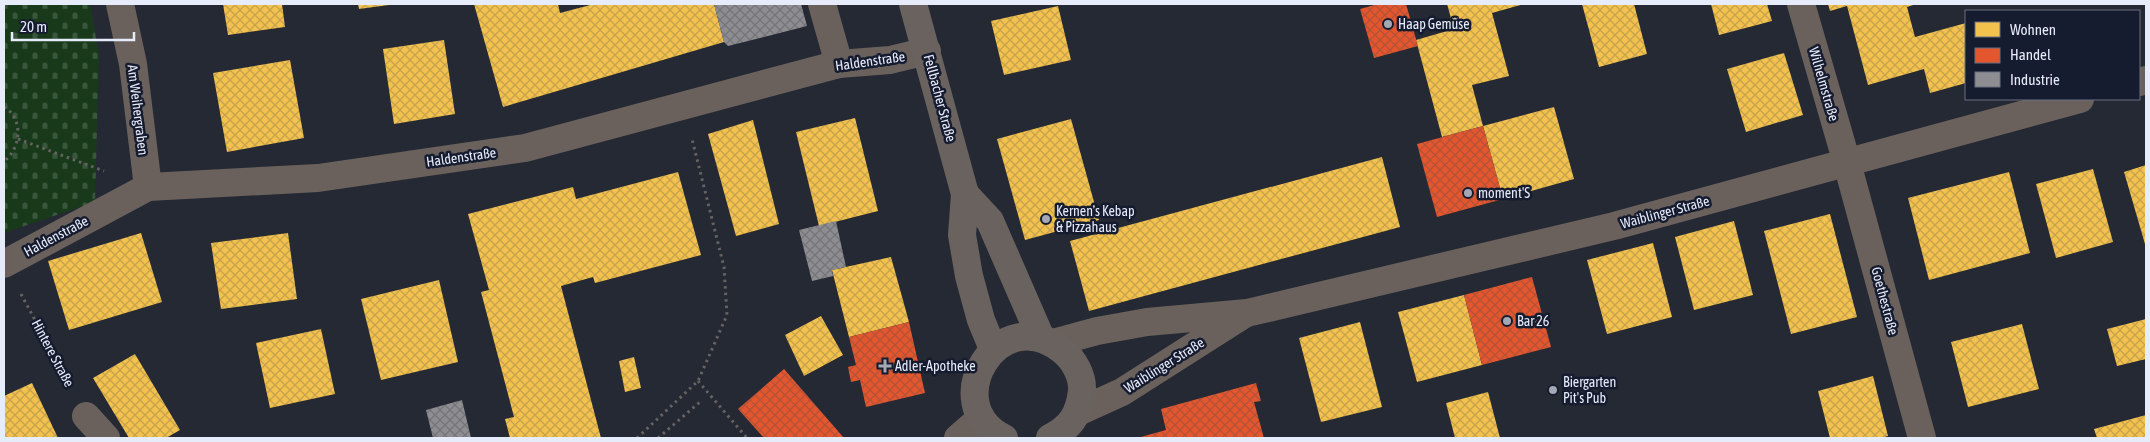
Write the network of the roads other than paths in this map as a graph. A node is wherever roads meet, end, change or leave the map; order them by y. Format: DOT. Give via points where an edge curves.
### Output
graph roads {
  1 [pos="120,4"];
  2 [pos="822,4"];
  3 [pos="913,4"];
  4 [pos="1801,4"];
  5 [pos="928,52"];
  6 [pos="839,64"];
  7 [pos="2076,100"];
  8 [pos="1847,163"];
  9 [pos="148,187"];
  10 [pos="965,194"];
  11 [pos="4,264"];
  12 [pos="1247,312"];
  13 [pos="1047,340"];
  14 [pos="993,349"];
  15 [pos="86,416"];
  16 [pos="981,418"];
  17 [pos="1064,430"];
  18 [pos="106,438"];
  19 [pos="958,438"];
  20 [pos="1004,438"];
  21 [pos="1922,438"];
  1 -- 9 [label="street, Am Weihergraben" via="133,64"];
  2 -- 6 [label="street"];
  3 -- 5 [label="main road, Fellbacher Straße"];
  4 -- 8 [label="street, Wilhelmstraße"];
  5 -- 6 [label="street, Haldenstraße" via="890,60"];
  5 -- 10 [label="main road, Fellbacher Straße"];
  6 -- 9 [label="street, Haldenstraße" via="516,149 318,178"];
  7 -- 8 [label="street, Waiblinger Straße"];
  8 -- 12 [label="street, Waiblinger Straße" via="1614,226"];
  8 -- 21 [label="street, Goethestraße"];
  9 -- 11 [label="street, Haldenstraße"];
  10 -- 13 [label="main road, Fellbacher Straße" via="990,221"];
  10 -- 14 [label="main road, Fellbacher Straße" via="962,235 969,276"];
  12 -- 13 [label="street, Waiblinger Straße" via="1147,322"];
  12 -- 17 [label="street, Waiblinger Straße"];
  13 -- 14 [label="main road" via="1023,337 1007,340"];
  13 -- 17 [label="main road" via="1069,356 1079,372 1082,388"];
  14 -- 16 [label="main road" via="980,366 974,393"];
  15 -- 18 [label="street"];
  16 -- 19 [label="street"];
  16 -- 20 [label="main road" via="994,433"];
}
